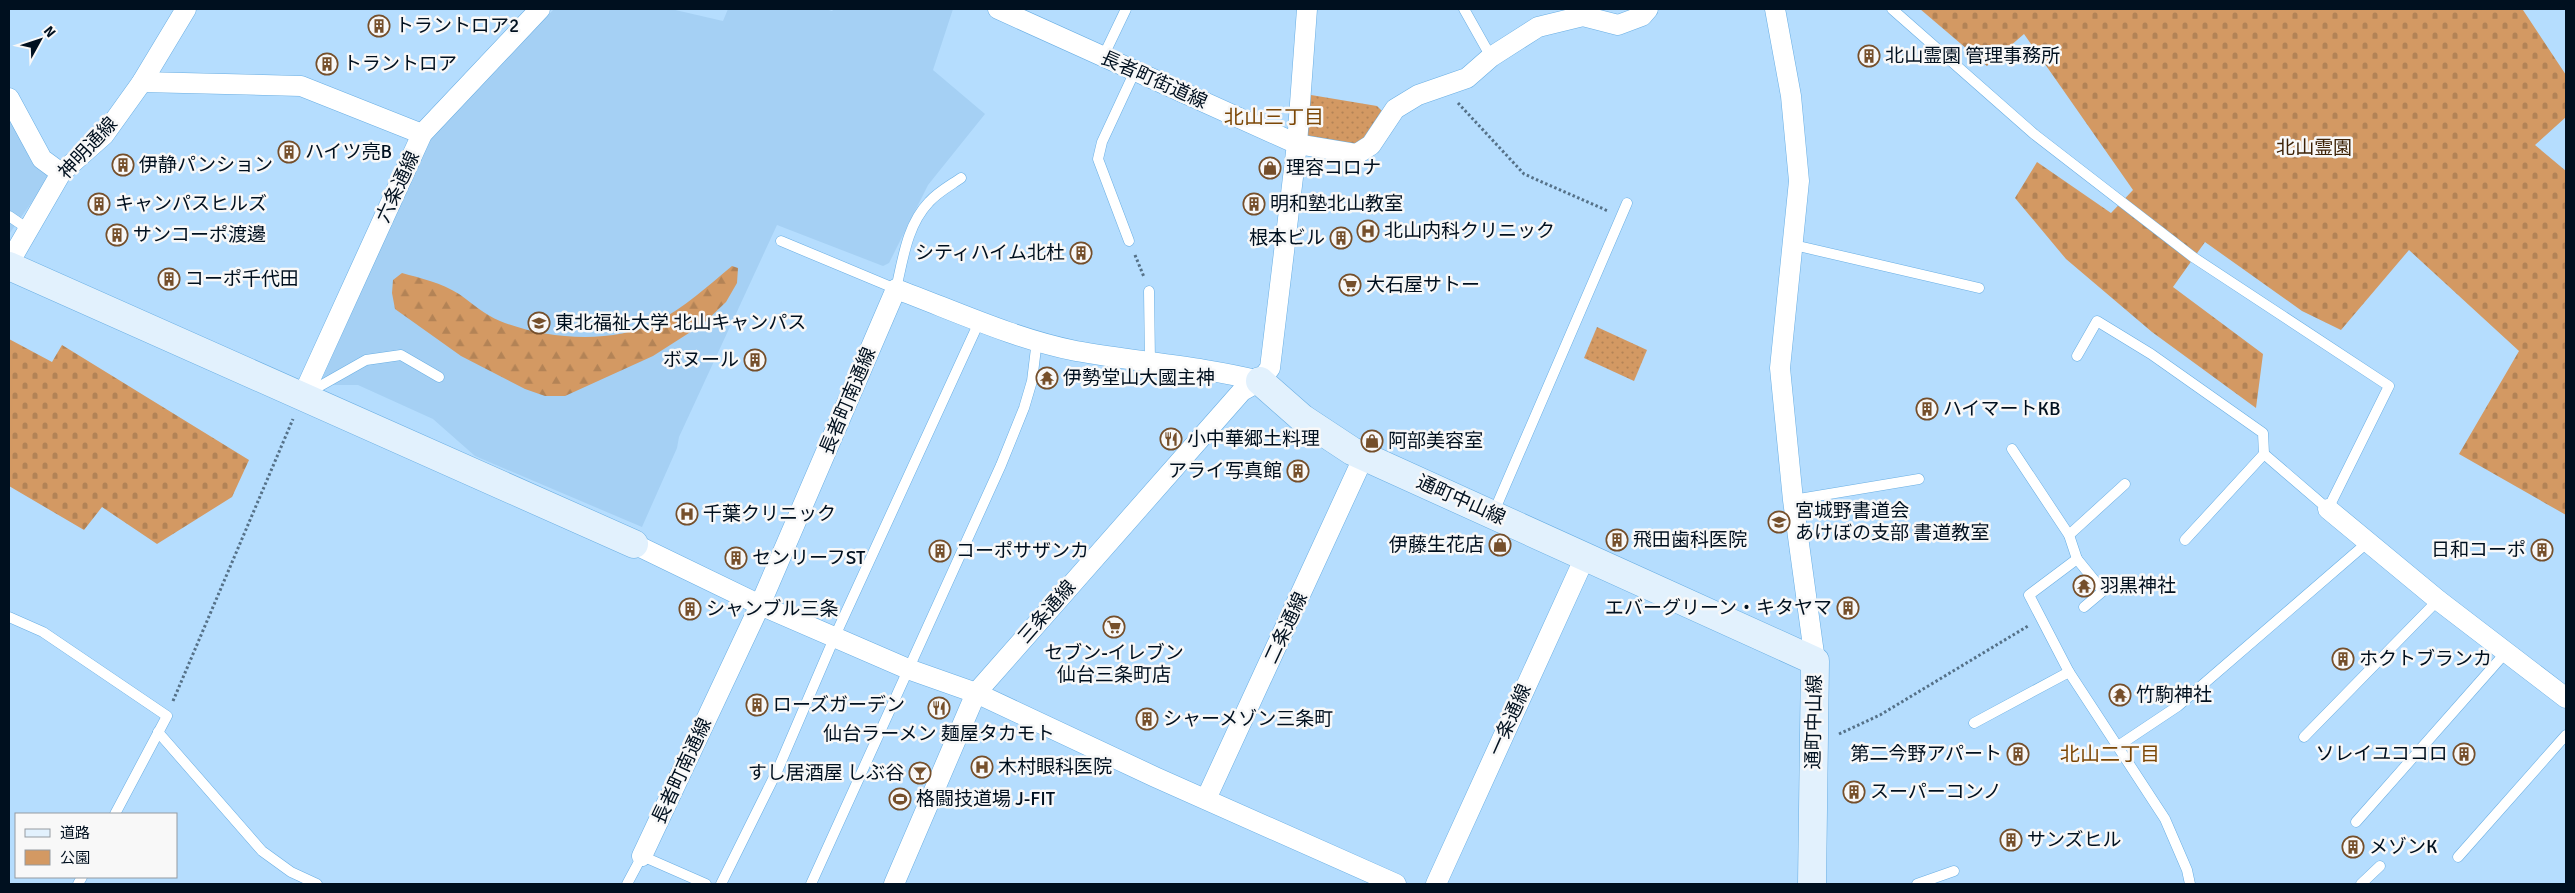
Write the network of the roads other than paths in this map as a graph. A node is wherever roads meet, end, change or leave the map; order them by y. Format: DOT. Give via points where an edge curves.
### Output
graph roads {
  1 [pos="186,9"];
  2 [pos="540,9"];
  3 [pos="998,9"];
  4 [pos="1126,9"];
  5 [pos="1307,9"];
  6 [pos="1464,9"];
  7 [pos="1648,9"];
  8 [pos="1775,9"];
  9 [pos="1892,9"];
  10 [pos="1103,57"];
  11 [pos="1491,57"];
  12 [pos="1135,71"];
  13 [pos="142,82"];
  14 [pos="9,98"];
  15 [pos="422,134"];
  16 [pos="1297,144"];
  17 [pos="61,173"];
  18 [pos="961,178"];
  19 [pos="1627,203"];
  20 [pos="9,216"];
  21 [pos="28,229"];
  22 [pos="781,241"];
  23 [pos="1129,241"];
  24 [pos="1794,245"];
  25 [pos="9,264"];
  26 [pos="1980,288"];
  27 [pos="896,289"];
  28 [pos="1149,291"];
  29 [pos="980,320"];
  30 [pos="1038,340"];
  31 [pos="2077,356"];
  32 [pos="1150,362"];
  33 [pos="439,378"];
  34 [pos="1260,380"];
  35 [pos="302,395"];
  36 [pos="2012,449"];
  37 [pos="2264,454"];
  38 [pos="1364,456"];
  39 [pos="1919,480"];
  40 [pos="2125,484"];
  41 [pos="1794,500"];
  42 [pos="2328,509"];
  43 [pos="1492,514"];
  44 [pos="2070,535"];
  45 [pos="2185,540"];
  46 [pos="2368,542"];
  47 [pos="634,544"];
  48 [pos="1585,557"];
  49 [pos="2077,559"];
  50 [pos="2438,600"];
  51 [pos="760,605"];
  52 [pos="2084,607"];
  53 [pos="9,616"];
  54 [pos="835,636"];
  55 [pos="2507,651"];
  56 [pos="1815,661"];
  57 [pos="908,669"];
  58 [pos="2069,672"];
  59 [pos="976,693"];
  60 [pos="2566,698"];
  61 [pos="1974,723"];
  62 [pos="158,732"];
  63 [pos="2566,735"];
  64 [pos="2304,737"];
  65 [pos="2118,746"];
  66 [pos="1206,799"];
  67 [pos="116,813"];
  68 [pos="2356,822"];
  69 [pos="642,856"];
  70 [pos="2458,857"];
  71 [pos="2380,866"];
  72 [pos="1954,871"];
  73 [pos="317,884"];
  74 [pos="627,884"];
  75 [pos="706,884"];
  76 [pos="721,884"];
  77 [pos="811,884"];
  78 [pos="894,884"];
  79 [pos="1396,884"];
  80 [pos="1436,884"];
  81 [pos="1812,884"];
  82 [pos="1917,884"];
  83 [pos="2190,884"];
  84 [pos="2361,884"];
  1 -- 13 [label="street, 神明通線"];
  2 -- 15 [label="street, 六条通線"];
  3 -- 10 [label="street, 長者町街道線"];
  4 -- 10 [label="lane"];
  5 -- 16 [label="street"];
  6 -- 11 [label="lane"];
  7 -- 11 [label="street, 長者町街道線" via="1642,16 1618,25 1583,16 1538,27"];
  8 -- 24 [label="street" via="1791,96 1799,181"];
  9 -- 42 [label="lane" via="2034,134 2193,257 2389,386"];
  10 -- 12 [label="street, 長者町街道線"];
  11 -- 16 [label="street, 長者町街道線" via="1467,78 1418,95 1395,109 1371,145 1356,154"];
  12 -- 16 [label="street, 長者町街道線"];
  12 -- 23 [label="lane" via="1102,142 1098,159"];
  13 -- 15 [label="street" via="301,86"];
  13 -- 17 [label="street, 神明通線" via="104,135"];
  14 -- 17 [label="street" via="42,159"];
  15 -- 35 [label="street, 六条通線"];
  16 -- 34 [label="street" via="1270,368"];
  17 -- 21 [label="street, 神明通線"];
  18 -- 27 [label="lane" via="930,201 918,218 907,243"];
  19 -- 43 [label="lane"];
  20 -- 21 [label="lane"];
  21 -- 25 [label="street, 神明通線"];
  22 -- 27 [label="lane"];
  24 -- 26 [label="lane"];
  24 -- 41 [label="street" via="1780,368"];
  25 -- 35 [label="street"];
  27 -- 29 [label="street"];
  27 -- 51 [label="street, 長者町南通線"];
  28 -- 32 [label="lane"];
  29 -- 30 [label="street"];
  29 -- 54 [label="lane"];
  30 -- 32 [label="street" via="1075,351"];
  30 -- 57 [label="lane" via="1024,408"];
  31 -- 37 [label="lane" via="2097,321 2151,354 2263,433"];
  32 -- 34 [label="street"];
  33 -- 35 [label="lane" via="401,355 366,360"];
  34 -- 38 [label="street, 通町中山線" via="1302,418"];
  34 -- 59 [label="street, 三条通線" via="1242,391"];
  35 -- 47 [label="street"];
  36 -- 44 [label="lane"];
  37 -- 42 [label="lane"];
  37 -- 45 [label="lane"];
  38 -- 43 [label="street, 通町中山線"];
  38 -- 66 [label="street, 二条通線"];
  39 -- 41 [label="lane"];
  40 -- 44 [label="lane"];
  41 -- 56 [label="street"];
  42 -- 46 [label="street"];
  43 -- 48 [label="street, 通町中山線"];
  44 -- 49 [label="lane"];
  46 -- 50 [label="street"];
  46 -- 65 [label="lane" via="2178,706"];
  47 -- 51 [label="street"];
  48 -- 56 [label="street, 通町中山線"];
  48 -- 80 [label="street, 一条通線"];
  49 -- 52 [label="lane" via="2103,591"];
  49 -- 58 [label="lane" via="2029,595"];
  50 -- 55 [label="street"];
  50 -- 64 [label="lane"];
  51 -- 54 [label="street"];
  51 -- 69 [label="street, 長者町南通線"];
  53 -- 62 [label="lane" via="44,632 167,716"];
  54 -- 57 [label="street"];
  54 -- 76 [label="lane" via="778,769"];
  55 -- 60 [label="street"];
  55 -- 68 [label="lane"];
  56 -- 81 [label="street, 通町中山線"];
  57 -- 59 [label="street"];
  57 -- 77 [label="lane"];
  58 -- 61 [label="lane"];
  58 -- 65 [label="lane"];
  59 -- 66 [label="street"];
  59 -- 78 [label="street, 三条通線"];
  62 -- 67 [label="lane"];
  62 -- 73 [label="lane" via="262,851 291,872"];
  63 -- 70 [label="lane"];
  65 -- 83 [label="lane" via="2165,819"];
  66 -- 79 [label="street"];
  69 -- 74 [label="lane"];
  69 -- 75 [label="lane"];
  71 -- 84 [label="lane"];
  72 -- 82 [label="lane"];
}
